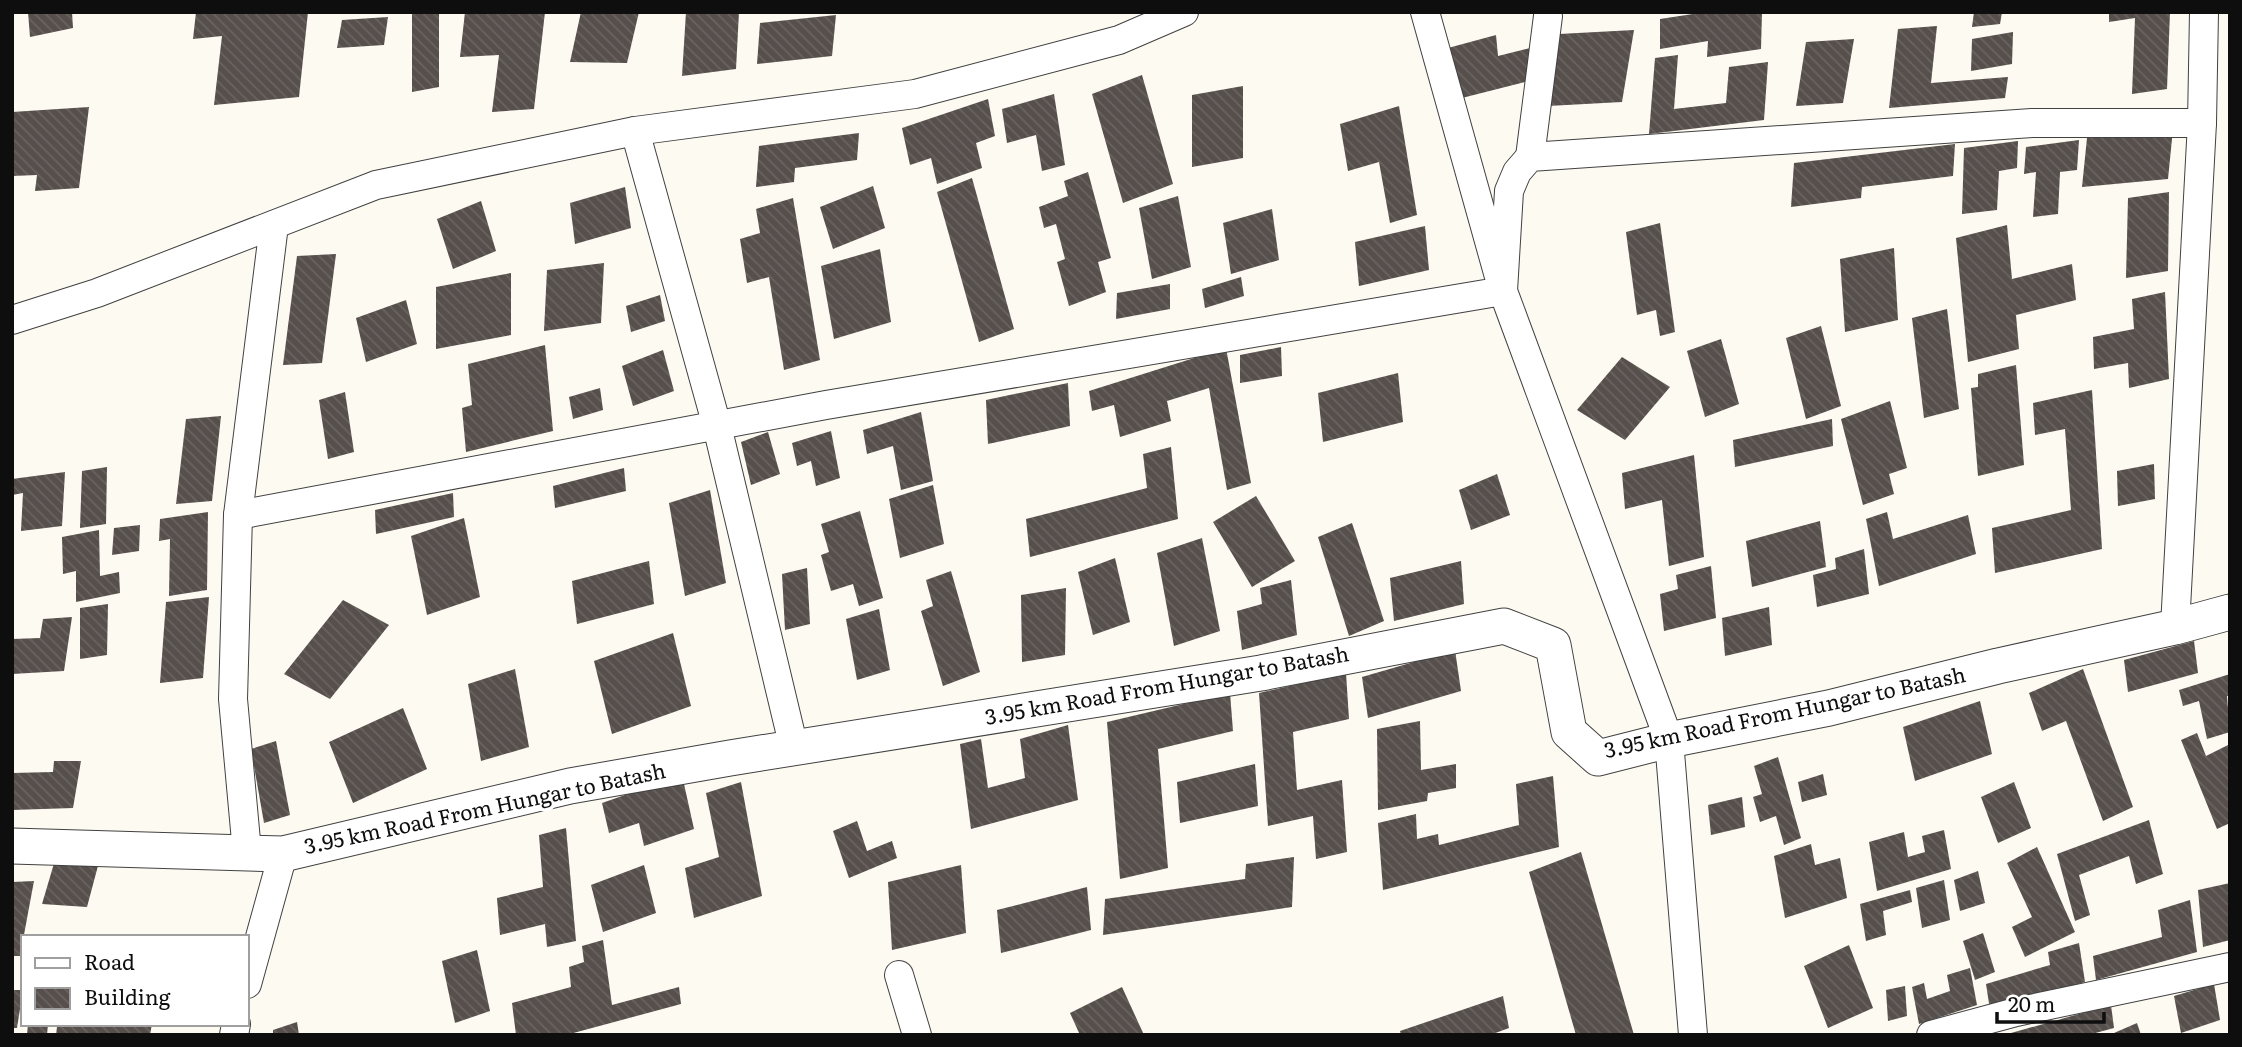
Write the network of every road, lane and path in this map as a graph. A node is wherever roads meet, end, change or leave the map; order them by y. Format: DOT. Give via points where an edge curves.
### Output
graph roads {
  1 [pos="1184,12"];
  2 [pos="1425,12"];
  3 [pos="2204,12"];
  4 [pos="1548,16"];
  5 [pos="2202,123"];
  6 [pos="635,131"];
  7 [pos="1530,157"];
  8 [pos="274,225"];
  9 [pos="1503,291"];
  10 [pos="12,320"];
  11 [pos="717,426"];
  12 [pos="238,515"];
  13 [pos="2230,612"];
  14 [pos="2175,627"];
  15 [pos="1670,740"];
  16 [pos="794,748"];
  17 [pos="12,846"];
  18 [pos="247,852"];
  19 [pos="283,854"];
  20 [pos="2230,967"];
  21 [pos="899,975"];
  22 [pos="248,980"];
  23 [pos="917,1035"];
  24 [pos="1693,1035"];
  25 [pos="1930,1035"];
  1 -- 6 [label="street" via="1119,40 915,93"];
  2 -- 9 [label="street"];
  3 -- 5 [label="street"];
  4 -- 7 [label="street"];
  5 -- 7 [label="street" via="2032,123"];
  5 -- 14 [label="street"];
  6 -- 8 [label="street" via="376,185"];
  6 -- 11 [label="street"];
  7 -- 9 [label="street" via="1509,191"];
  8 -- 10 [label="street" via="97,293"];
  8 -- 12 [label="street"];
  9 -- 11 [label="street"];
  9 -- 15 [label="street"];
  11 -- 12 [label="street"];
  11 -- 16 [label="street"];
  12 -- 18 [label="street" via="233,699"];
  13 -- 14 [label="street, 3.95 km Road From Hungar to Batash"];
  14 -- 15 [label="street, 3.95 km Road From Hungar to Batash"];
  15 -- 16 [label="street, 3.95 km Road From Hungar to Batash" via="1598,758 1569,732 1553,645 1504,626 1261,673"];
  15 -- 24 [label="street"];
  16 -- 19 [label="street, 3.95 km Road From Hungar to Batash" via="570,786"];
  17 -- 18 [label="street, 3.95 km Road From Hungar to Batash"];
  18 -- 19 [label="street, 3.95 km Road From Hungar to Batash"];
  19 -- 22 [label="street"];
  20 -- 25 [label="street"];
  21 -- 23 [label="street"];
}
